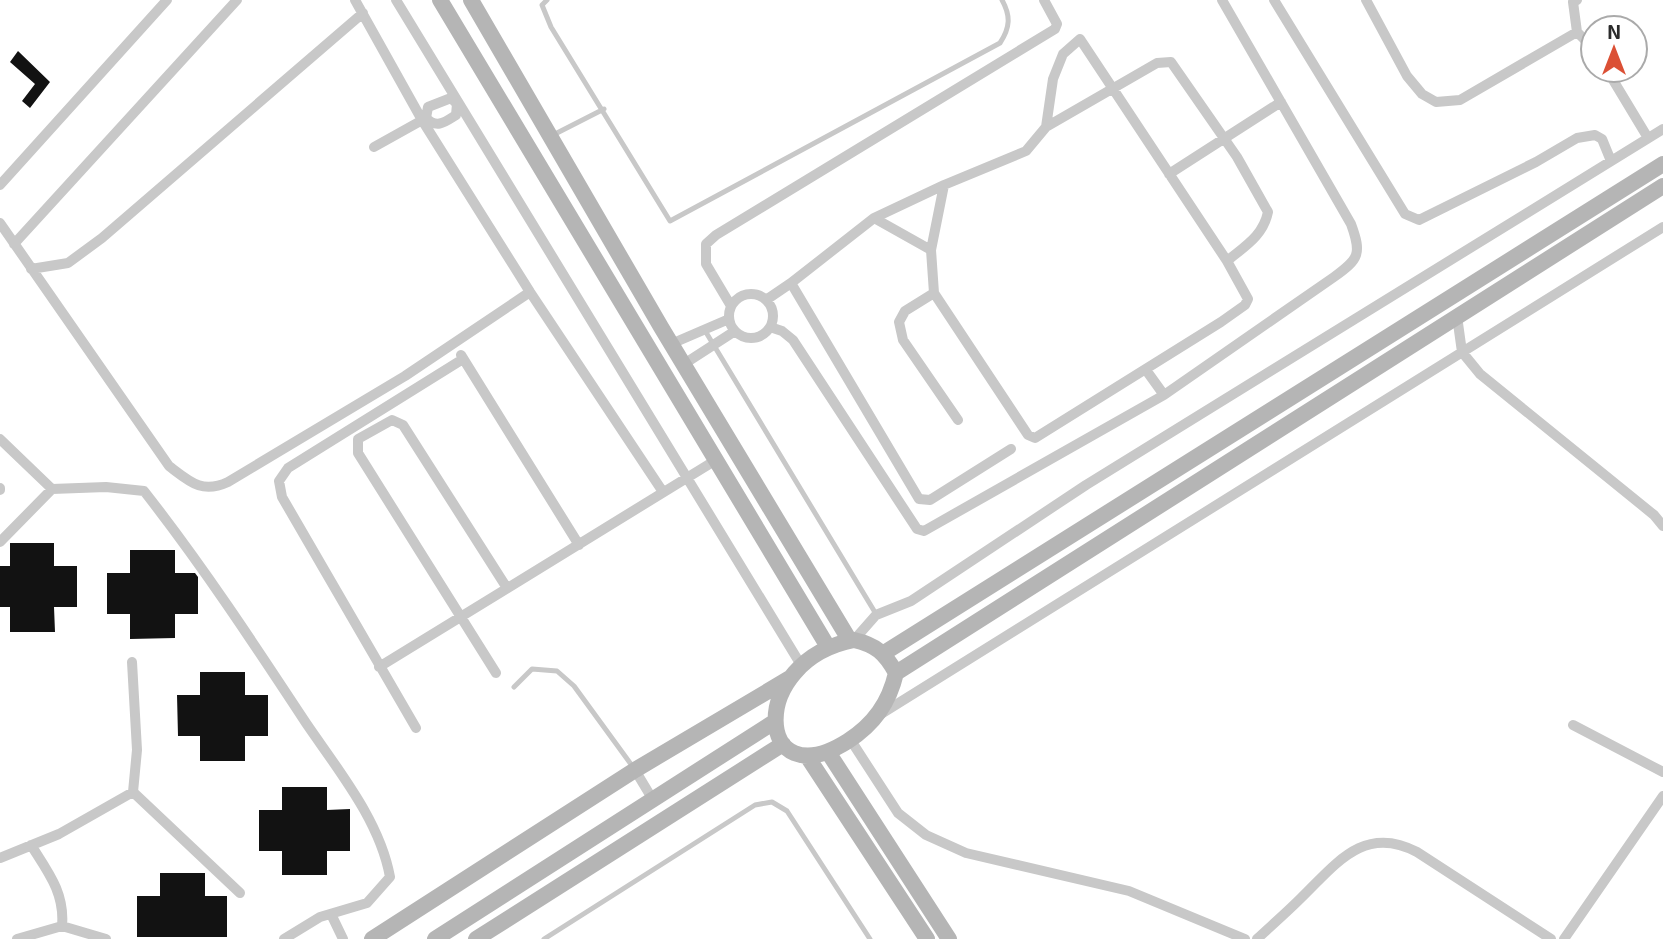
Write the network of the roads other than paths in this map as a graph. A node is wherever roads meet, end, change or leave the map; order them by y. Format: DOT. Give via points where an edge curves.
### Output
graph roads {
  1 [pos="167,0"];
  2 [pos="237,0"];
  3 [pos="355,0"];
  4 [pos="396,0"];
  5 [pos="440,0"];
  6 [pos="471,0"];
  7 [pos="1002,0"];
  8 [pos="1044,0"];
  9 [pos="1222,0"];
  10 [pos="1275,0"];
  11 [pos="1366,0"];
  12 [pos="1577,0"];
  13 [pos="543,2"];
  14 [pos="363,13"];
  15 [pos="1053,31"];
  16 [pos="1577,32"];
  17 [pos="1067,49"];
  18 [pos="1615,84"];
  19 [pos="1114,89"];
  20 [pos="1281,102"];
  21 [pos="459,103"];
  22 [pos="604,109"];
  23 [pos="538,116"];
  24 [pos="424,119"];
  25 [pos="515,126"];
  26 [pos="1046,127"];
  27 [pos="1663,129"];
  28 [pos="550,136"];
  29 [pos="1224,138"];
  30 [pos="1648,138"];
  31 [pos="374,147"];
  32 [pos="1611,161"];
  33 [pos="1663,164"];
  34 [pos="1169,174"];
  35 [pos="0,185"];
  36 [pos="944,185"];
  37 [pos="1663,186"];
  38 [pos="874,218"];
  39 [pos="0,223"];
  40 [pos="1663,227"];
  41 [pos="14,244"];
  42 [pos="931,250"];
  43 [pos="1227,261"];
  44 [pos="32,269"];
  45 [pos="791,283"];
  46 [pos="530,292"];
  47 [pos="934,293"];
  48 [pos="766,300"];
  49 [pos="731,306"];
  50 [pos="1457,316"];
  51 [pos="729,319"];
  52 [pos="770,327"];
  53 [pos="704,329"];
  54 [pos="734,331"];
  55 [pos="455,343"];
  56 [pos="671,344"];
  57 [pos="713,344"];
  58 [pos="1462,352"];
  59 [pos="463,359"];
  60 [pos="684,364"];
  61 [pos="1146,370"];
  62 [pos="1164,395"];
  63 [pos="958,419"];
  64 [pos="0,439"];
  65 [pos="1011,449"];
  66 [pos="716,460"];
  67 [pos="688,477"];
  68 [pos="52,489"];
  69 [pos="663,492"];
  70 [pos="1663,526"];
  71 [pos="0,542"];
  72 [pos="579,545"];
  73 [pos="507,588"];
  74 [pos="876,615"];
  75 [pos="459,616"];
  76 [pos="852,640"];
  77 [pos="828,647"];
  78 [pos="884,653"];
  79 [pos="132,662"];
  80 [pos="801,664"];
  81 [pos="379,667"];
  82 [pos="496,673"];
  83 [pos="896,673"];
  84 [pos="790,678"];
  85 [pos="514,687"];
  86 [pos="878,716"];
  87 [pos="774,722"];
  88 [pos="1573,725"];
  89 [pos="416,728"];
  90 [pos="850,739"];
  91 [pos="782,744"];
  92 [pos="828,752"];
  93 [pos="807,756"];
  94 [pos="635,770"];
  95 [pos="1663,772"];
  96 [pos="133,792"];
  97 [pos="1663,796"];
  98 [pos="653,800"];
  99 [pos="31,845"];
  100 [pos="0,858"];
  101 [pos="240,892"];
  102 [pos="331,914"];
  103 [pos="62,926"];
  104 [pos="555,936"];
  105 [pos="17,939"];
  106 [pos="106,939"];
  107 [pos="284,939"];
  108 [pos="343,939"];
  109 [pos="372,939"];
  110 [pos="435,939"];
  111 [pos="476,939"];
  112 [pos="544,939"];
  113 [pos="870,939"];
  114 [pos="927,939"];
  115 [pos="949,939"];
  116 [pos="1245,939"];
  117 [pos="1257,939"];
  118 [pos="1550,939"];
  119 [pos="1564,939"];
  1 -- 35 [label="street"];
  2 -- 41 [label="street"];
  3 -- 14 [label="street"];
  4 -- 21 [label="street"];
  5 -- 25 [label="street"];
  6 -- 23 [label="street"];
  7 -- 22 [label="lane" via="1009,29 1000,43 670,221"];
  8 -- 15 [label="street" via="1057,24"];
  9 -- 20 [label="street"];
  10 -- 32 [label="street" via="1405,214 1419,220 1577,138 1595,135 1602,139"];
  11 -- 16 [label="street" via="1407,76 1436,102 1460,100"];
  12 -- 16 [label="street" via="1573,2 1573,19"];
  13 -- 22 [label="lane" via="551,27"];
  14 -- 24 [label="street"];
  14 -- 44 [label="street" via="102,238 68,263"];
  15 -- 17 [label="street"];
  15 -- 49 [label="street" via="716,235 706,244 706,264"];
  17 -- 19 [label="street" via="1082,40"];
  17 -- 26 [label="street" via="1053,79"];
  18 -- 30 [label="street"];
  19 -- 26 [label="street"];
  19 -- 29 [label="street" via="1167,60"];
  19 -- 34 [label="street"];
  20 -- 29 [label="street"];
  20 -- 62 [label="street" via="1351,224 1356,259"];
  21 -- 24 [label="street" via="444,98 428,107"];
  21 -- 24 [label="street" via="456,115 441,124"];
  21 -- 67 [label="street"];
  22 -- 28 [label="lane"];
  23 -- 25 [label="street"];
  23 -- 28 [label="street"];
  24 -- 31 [label="street"];
  24 -- 46 [label="street"];
  25 -- 66 [label="street"];
  26 -- 36 [label="street" via="1026,151"];
  27 -- 30 [label="street"];
  28 -- 56 [label="street"];
  29 -- 34 [label="street"];
  29 -- 43 [label="street" via="1268,212 1258,236"];
  30 -- 32 [label="street"];
  32 -- 74 [label="street" via="1086,485 911,601"];
  33 -- 78 [label="street"];
  34 -- 43 [label="street"];
  36 -- 38 [label="street"];
  36 -- 42 [label="street"];
  37 -- 50 [label="street"];
  38 -- 42 [label="street"];
  38 -- 45 [label="street"];
  39 -- 41 [label="street"];
  40 -- 58 [label="street"];
  41 -- 44 [label="street"];
  42 -- 47 [label="street"];
  43 -- 61 [label="street" via="1248,295 1245,305"];
  44 -- 55 [label="street" via="169,466 200,488 214,489 228,482"];
  45 -- 48 [label="street"];
  45 -- 65 [label="street" via="919,499 930,500"];
  46 -- 55 [label="street"];
  46 -- 69 [label="street"];
  47 -- 61 [label="street" via="1031,438"];
  47 -- 63 [label="street" via="905,310 900,329"];
  48 -- 49 [label="street" via="747,294"];
  48 -- 52 [label="street" via="773,313"];
  49 -- 51 [label="street"];
  50 -- 58 [label="street"];
  50 -- 83 [label="street"];
  51 -- 53 [label="street"];
  51 -- 54 [label="street"];
  52 -- 54 [label="street" via="753,338"];
  52 -- 62 [label="street" via="793,340 921,531"];
  53 -- 56 [label="street"];
  53 -- 57 [label="lane"];
  54 -- 57 [label="street"];
  55 -- 59 [label="street"];
  56 -- 60 [label="street"];
  57 -- 60 [label="street"];
  57 -- 74 [label="lane"];
  58 -- 70 [label="street" via="1480,374"];
  58 -- 86 [label="street"];
  59 -- 72 [label="street"];
  59 -- 81 [label="street" via="288,468 279,481 282,497"];
  60 -- 76 [label="street"];
  61 -- 62 [label="street"];
  64 -- 68 [label="street"];
  66 -- 67 [label="street"];
  66 -- 77 [label="street"];
  67 -- 69 [label="street"];
  67 -- 80 [label="street"];
  68 -- 71 [label="street"];
  68 -- 102 [label="street" via="144,491 232,610 349,787 385,852 390,877 367,903"];
  69 -- 72 [label="street"];
  72 -- 73 [label="street"];
  73 -- 75 [label="street"];
  73 -- 75 [label="street" via="403,425 392,420 358,439 358,453"];
  74 -- 76 [label="street"];
  75 -- 81 [label="street"];
  75 -- 82 [label="street"];
  76 -- 77 [label="street"];
  76 -- 78 [label="street"];
  77 -- 80 [label="street"];
  78 -- 83 [label="street"];
  79 -- 96 [label="street" via="137,750"];
  80 -- 84 [label="street"];
  81 -- 89 [label="street"];
  83 -- 86 [label="street"];
  84 -- 87 [label="street" via="776,701"];
  84 -- 94 [label="street"];
  85 -- 94 [label="lane" via="532,669 557,671 574,685"];
  86 -- 90 [label="street"];
  87 -- 91 [label="street"];
  87 -- 98 [label="street"];
  88 -- 95 [label="street"];
  90 -- 92 [label="street"];
  90 -- 116 [label="street" via="898,813 926,835 966,853 1129,891"];
  91 -- 93 [label="street"];
  91 -- 111 [label="street"];
  92 -- 93 [label="street"];
  92 -- 115 [label="street"];
  93 -- 114 [label="street"];
  94 -- 98 [label="street"];
  94 -- 109 [label="street"];
  96 -- 99 [label="street"];
  96 -- 101 [label="street"];
  97 -- 119 [label="street"];
  98 -- 110 [label="street"];
  99 -- 100 [label="street"];
  99 -- 103 [label="street" via="57,885 64,906"];
  102 -- 107 [label="street"];
  102 -- 108 [label="street"];
  103 -- 105 [label="street"];
  103 -- 106 [label="street"];
  104 -- 112 [label="lane"];
  104 -- 113 [label="lane" via="755,805 772,802 787,811"];
  117 -- 118 [label="street" via="1328,868 1364,846 1383,841 1417,852"];
}
